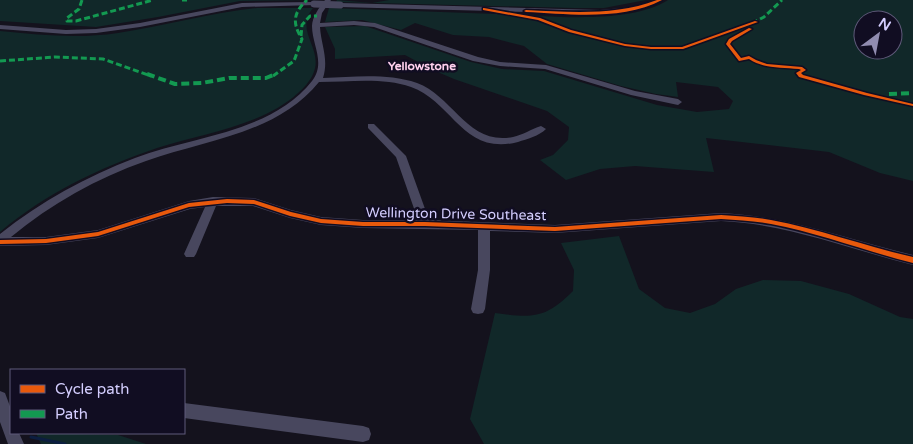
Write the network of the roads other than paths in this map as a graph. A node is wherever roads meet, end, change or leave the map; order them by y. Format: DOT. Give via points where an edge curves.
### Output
graph roads {
  1 [pos="328,0"];
  2 [pos="366,0"];
  3 [pos="378,0"];
  4 [pos="660,0"];
  5 [pos="315,25"];
  6 [pos="0,27"];
  7 [pos="318,80"];
  8 [pos="678,102"];
  9 [pos="371,126"];
  10 [pos="541,129"];
  11 [pos="213,202"];
  12 [pos="425,224"];
  13 [pos="484,226"];
  14 [pos="0,241"];
  15 [pos="190,254"];
  16 [pos="913,260"];
  17 [pos="478,309"];
  18 [pos="0,398"];
  19 [pos="185,410"];
  20 [pos="10,430"];
  21 [pos="363,434"];
  1 -- 5 [label="street"];
  2 -- 3 [label="street"];
  4 -- 6 [label="street, bridge" via="634,9 600,12 242,5 96,31"];
  5 -- 7 [label="street" via="324,60"];
  5 -- 8 [label="street" via="376,25 476,59 546,67"];
  7 -- 10 [label="street" via="384,80 414,85 445,104 471,132 497,141 521,140"];
  7 -- 14 [label="street" via="301,97 268,118 140,160 93,180 31,216"];
  9 -- 12 [label="street" via="401,156"];
  11 -- 12 [label="street, Wellington Drive Southeast" via="254,202 301,217 342,223"];
  11 -- 14 [label="street, Wellington Drive Southeast" via="170,210 98,234 46,242"];
  11 -- 15 [label="street"];
  12 -- 13 [label="street, Wellington Drive Southeast"];
  13 -- 16 [label="street, Wellington Drive Southeast" via="555,229 741,217 798,227"];
  13 -- 17 [label="street" via="484,270"];
  18 -- 20 [label="street"];
  19 -- 21 [label="street"];
}
